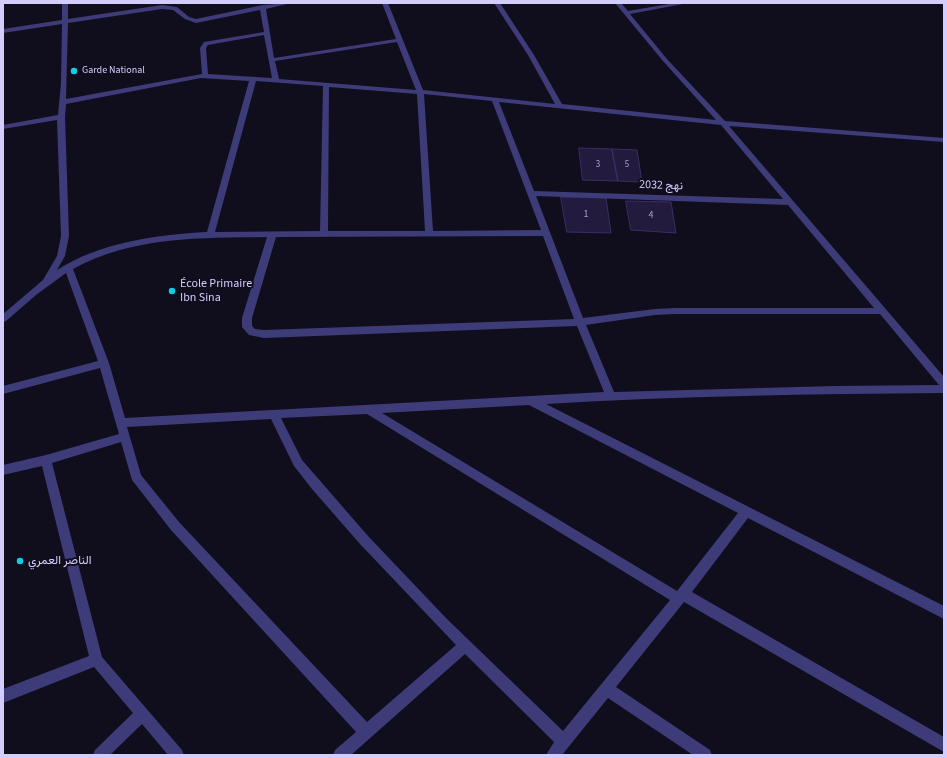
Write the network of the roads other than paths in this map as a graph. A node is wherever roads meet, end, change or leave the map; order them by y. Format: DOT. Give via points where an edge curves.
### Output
graph roads {
  1 [pos="65,3"];
  2 [pos="288,3"];
  3 [pos="385,3"];
  4 [pos="497,3"];
  5 [pos="618,3"];
  6 [pos="685,3"];
  7 [pos="263,7"];
  8 [pos="627,13"];
  9 [pos="65,22"];
  10 [pos="3,31"];
  11 [pos="267,33"];
  12 [pos="400,40"];
  13 [pos="271,60"];
  14 [pos="205,76"];
  15 [pos="254,78"];
  16 [pos="276,80"];
  17 [pos="326,85"];
  18 [pos="420,92"];
  19 [pos="495,100"];
  20 [pos="63,102"];
  21 [pos="560,107"];
  22 [pos="61,117"];
  23 [pos="723,123"];
  24 [pos="3,127"];
  25 [pos="944,140"];
  26 [pos="531,193"];
  27 [pos="790,202"];
  28 [pos="324,234"];
  29 [pos="429,234"];
  30 [pos="546,234"];
  31 [pos="272,235"];
  32 [pos="210,236"];
  33 [pos="68,267"];
  34 [pos="45,283"];
  35 [pos="882,311"];
  36 [pos="3,319"];
  37 [pos="580,322"];
  38 [pos="104,363"];
  39 [pos="944,384"];
  40 [pos="944,388"];
  41 [pos="3,390"];
  42 [pos="611,396"];
  43 [pos="531,401"];
  44 [pos="369,410"];
  45 [pos="274,415"];
  46 [pos="122,423"];
  47 [pos="124,437"];
  48 [pos="46,460"];
  49 [pos="3,470"];
  50 [pos="747,511"];
  51 [pos="681,597"];
  52 [pos="944,613"];
  53 [pos="466,645"];
  54 [pos="96,660"];
  55 [pos="607,689"];
  56 [pos="3,696"];
  57 [pos="142,714"];
  58 [pos="366,732"];
  59 [pos="564,742"];
  60 [pos="944,744"];
  61 [pos="100,755"];
  62 [pos="177,755"];
  63 [pos="340,755"];
  64 [pos="553,755"];
  65 [pos="705,755"];
  1 -- 9 [label="street"];
  2 -- 7 [label="street"];
  3 -- 12 [label="street"];
  4 -- 21 [label="street" via="531,55"];
  5 -- 8 [label="street"];
  6 -- 8 [label="street"];
  7 -- 9 [label="street" via="196,21 187,18 175,8 162,7"];
  7 -- 11 [label="street"];
  8 -- 23 [label="street" via="665,60"];
  9 -- 10 [label="street"];
  9 -- 20 [label="street"];
  11 -- 13 [label="street"];
  11 -- 14 [label="street" via="206,43 203,48"];
  12 -- 13 [label="street"];
  12 -- 18 [label="street"];
  13 -- 16 [label="street"];
  14 -- 15 [label="street"];
  14 -- 20 [label="street"];
  15 -- 16 [label="street"];
  15 -- 32 [label="street"];
  16 -- 17 [label="street"];
  17 -- 18 [label="street"];
  17 -- 28 [label="street"];
  18 -- 19 [label="street"];
  18 -- 29 [label="street"];
  19 -- 21 [label="street"];
  19 -- 26 [label="street"];
  20 -- 22 [label="street"];
  21 -- 23 [label="street"];
  22 -- 24 [label="street"];
  22 -- 34 [label="street" via="66,236 61,256"];
  23 -- 25 [label="street"];
  23 -- 27 [label="street"];
  26 -- 27 [label="street, نهج 2032"];
  26 -- 30 [label="street"];
  27 -- 35 [label="street"];
  28 -- 29 [label="street"];
  28 -- 31 [label="street"];
  29 -- 30 [label="street"];
  30 -- 37 [label="street"];
  31 -- 32 [label="street"];
  31 -- 37 [label="street" via="247,318 247,327 252,332 280,334"];
  32 -- 33 [label="street" via="145,240 109,250"];
  33 -- 34 [label="street"];
  33 -- 38 [label="street"];
  34 -- 36 [label="street"];
  35 -- 37 [label="street" via="682,310"];
  35 -- 39 [label="street"];
  37 -- 42 [label="street"];
  38 -- 41 [label="street"];
  38 -- 46 [label="street"];
  40 -- 42 [label="street"];
  42 -- 43 [label="street"];
  43 -- 44 [label="street"];
  43 -- 50 [label="street"];
  44 -- 45 [label="street"];
  44 -- 51 [label="street"];
  45 -- 46 [label="street"];
  45 -- 53 [label="street" via="298,463 316,485 364,540"];
  46 -- 47 [label="street"];
  47 -- 48 [label="street"];
  47 -- 58 [label="street" via="136,477 144,489 175,526"];
  48 -- 49 [label="street"];
  48 -- 54 [label="street"];
  50 -- 51 [label="street"];
  50 -- 52 [label="street"];
  51 -- 55 [label="street"];
  51 -- 60 [label="street"];
  53 -- 58 [label="street"];
  53 -- 59 [label="street"];
  54 -- 56 [label="street"];
  54 -- 57 [label="street"];
  55 -- 59 [label="street"];
  55 -- 65 [label="street"];
  57 -- 61 [label="street"];
  57 -- 62 [label="street"];
  58 -- 63 [label="street"];
  59 -- 64 [label="street"];
}
